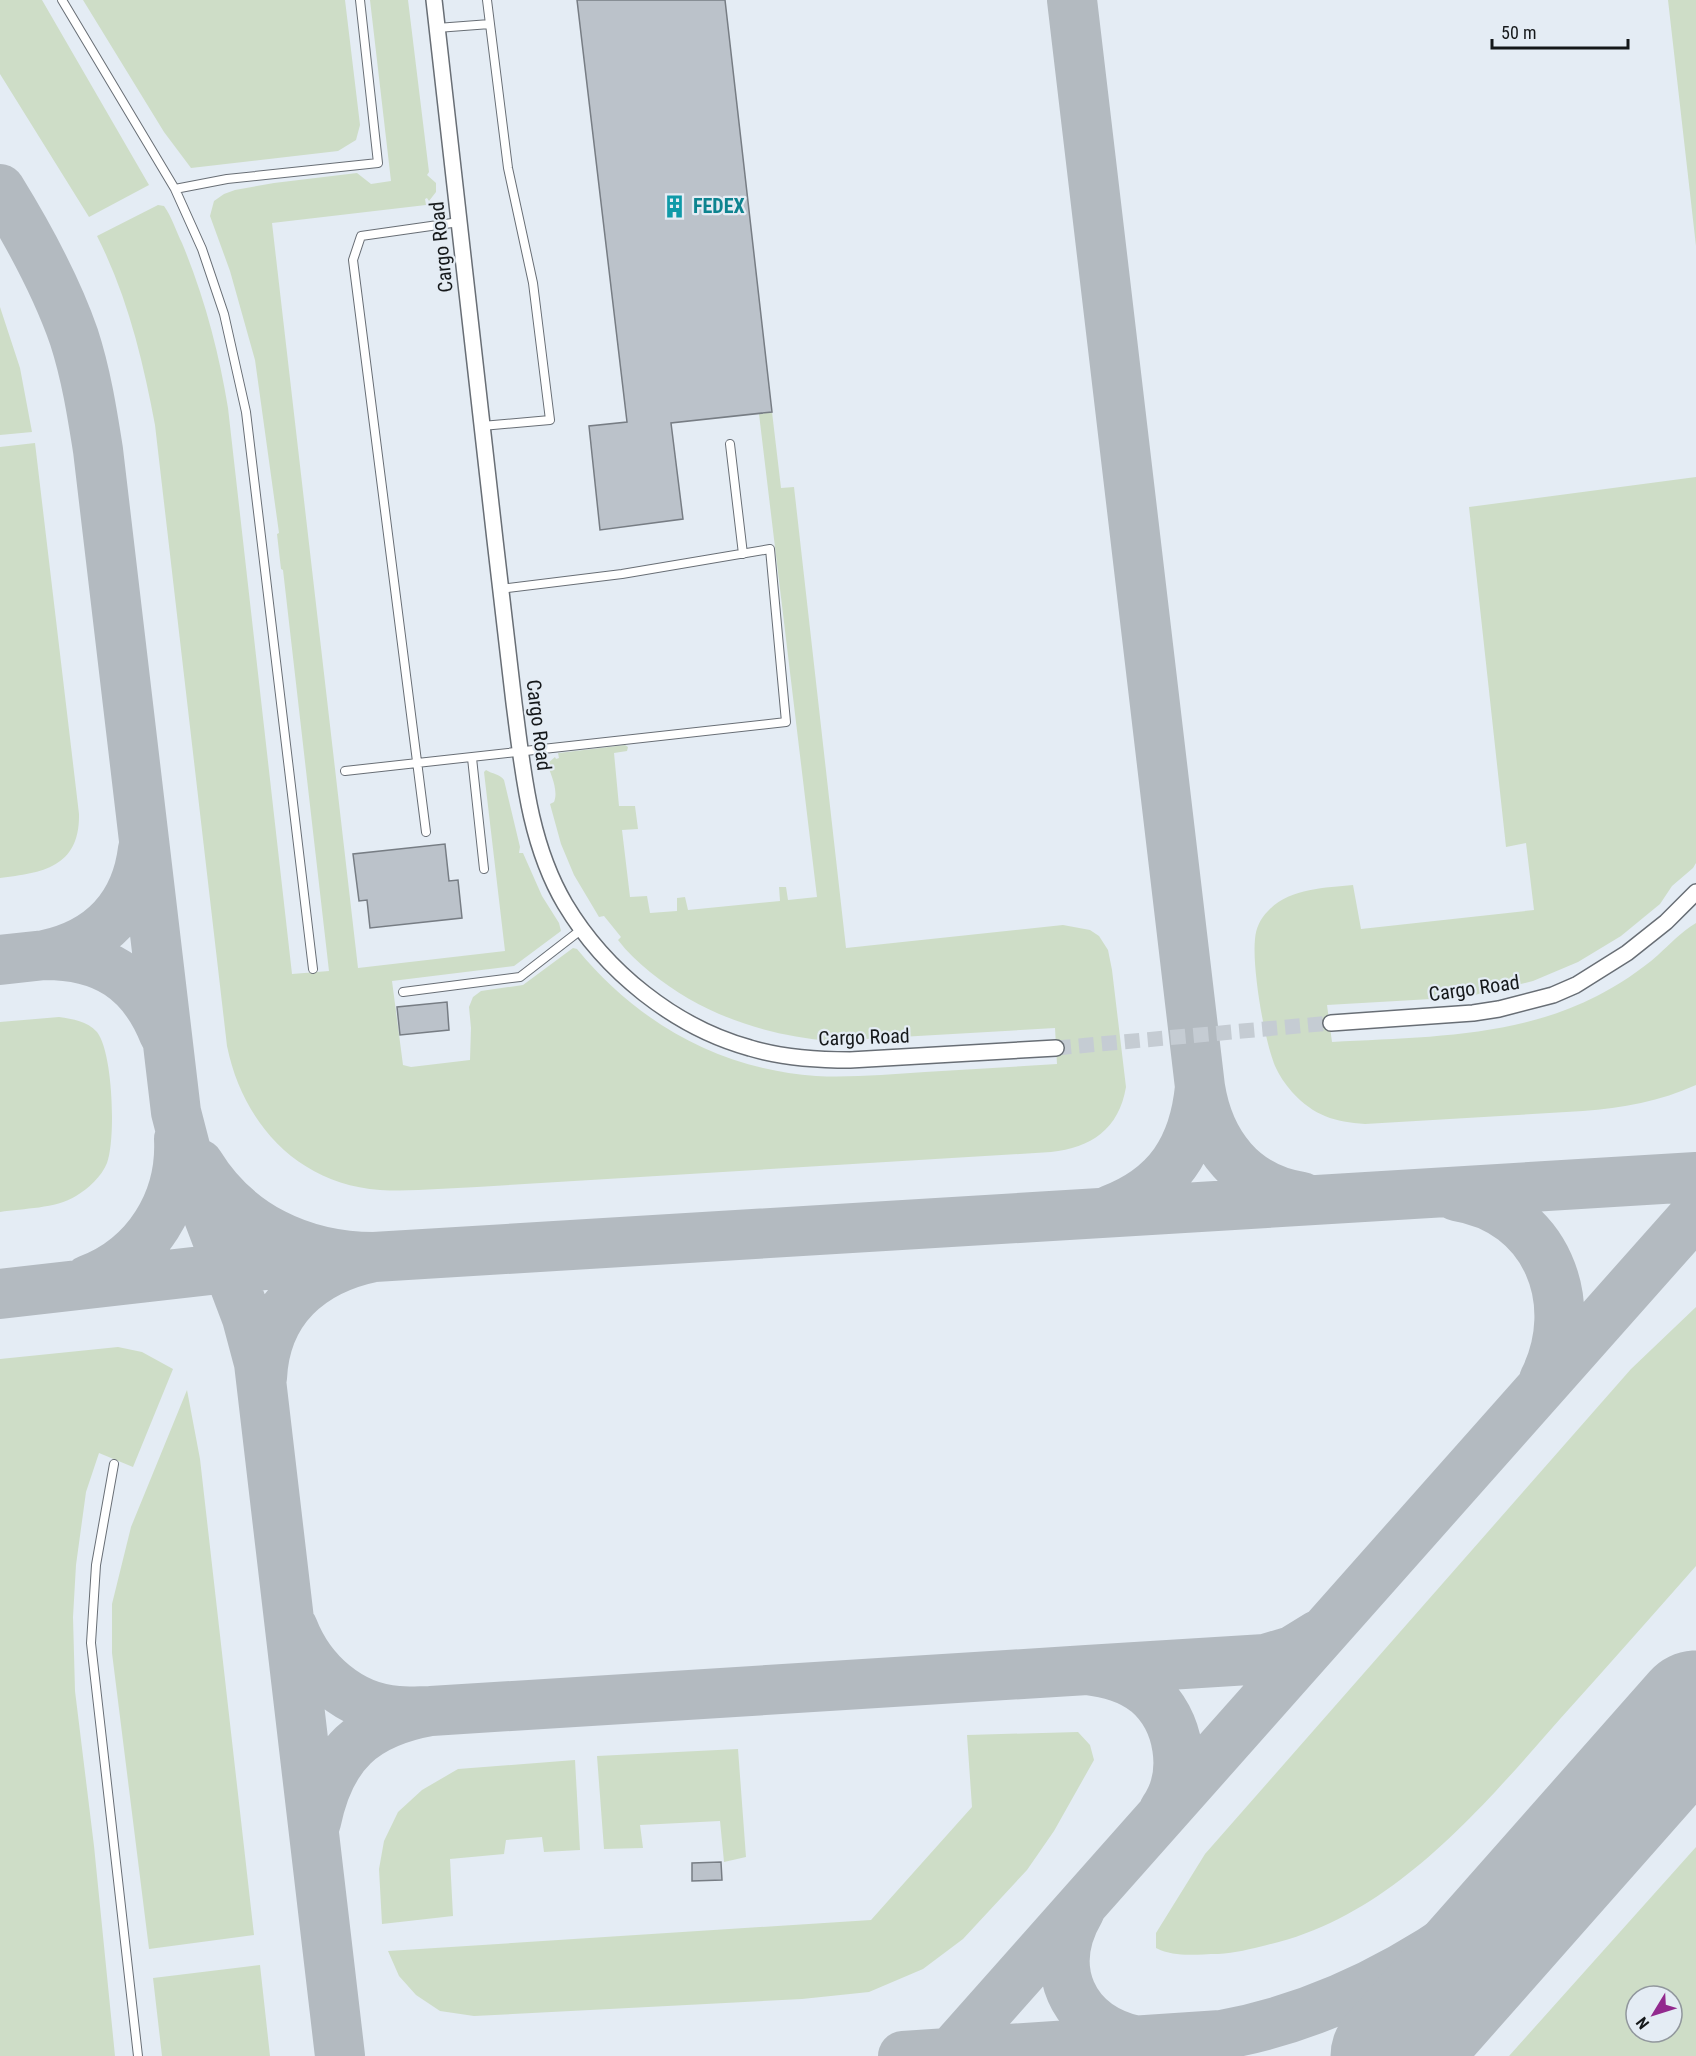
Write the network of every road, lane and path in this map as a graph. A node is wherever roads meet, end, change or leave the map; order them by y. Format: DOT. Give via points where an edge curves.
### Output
graph roads {
  1 [pos="62,0"];
  2 [pos="360,0"];
  3 [pos="434,0"];
  4 [pos="487,0"];
  5 [pos="490,24"];
  6 [pos="437,28"];
  7 [pos="175,189"];
  8 [pos="459,222"];
  9 [pos="482,426"];
  10 [pos="730,444"];
  11 [pos="743,554"];
  12 [pos="500,589"];
  13 [pos="521,753"];
  14 [pos="472,758"];
  15 [pos="418,764"];
  16 [pos="345,771"];
  17 [pos="426,832"];
  18 [pos="484,869"];
  19 [pos="1696,892"];
  20 [pos="582,929"];
  21 [pos="313,969"];
  22 [pos="403,992"];
  23 [pos="1331,1023"];
  24 [pos="1056,1048"];
  25 [pos="114,1464"];
  26 [pos="138,2056"];
  1 -- 7 [label="lane"];
  2 -- 7 [label="lane" via="378,163 227,179"];
  3 -- 6 [label="street, Cargo Road"];
  4 -- 5 [label="lane"];
  5 -- 6 [label="lane"];
  5 -- 9 [label="lane" via="508,168 533,283 550,420"];
  6 -- 8 [label="street, Cargo Road"];
  7 -- 21 [label="lane" via="213,280 246,412"];
  8 -- 9 [label="street, Cargo Road"];
  8 -- 15 [label="lane" via="361,236 353,260"];
  9 -- 12 [label="street, Cargo Road"];
  10 -- 11 [label="lane"];
  11 -- 12 [label="lane"];
  11 -- 13 [label="lane" via="770,549 786,722"];
  12 -- 13 [label="street, Cargo Road"];
  13 -- 14 [label="lane"];
  13 -- 20 [label="street, Cargo Road" via="532,819 547,866"];
  14 -- 15 [label="lane"];
  14 -- 18 [label="lane"];
  15 -- 16 [label="lane"];
  15 -- 17 [label="lane"];
  19 -- 23 [label="street, Cargo Road" via="1627,953 1553,995 1473,1013"];
  20 -- 22 [label="lane" via="520,977"];
  20 -- 24 [label="street, Cargo Road" via="614,967 655,1001 689,1023 750,1048 818,1060 850,1060"];
  25 -- 26 [label="lane" via="96,1565 92,1643"];
}
